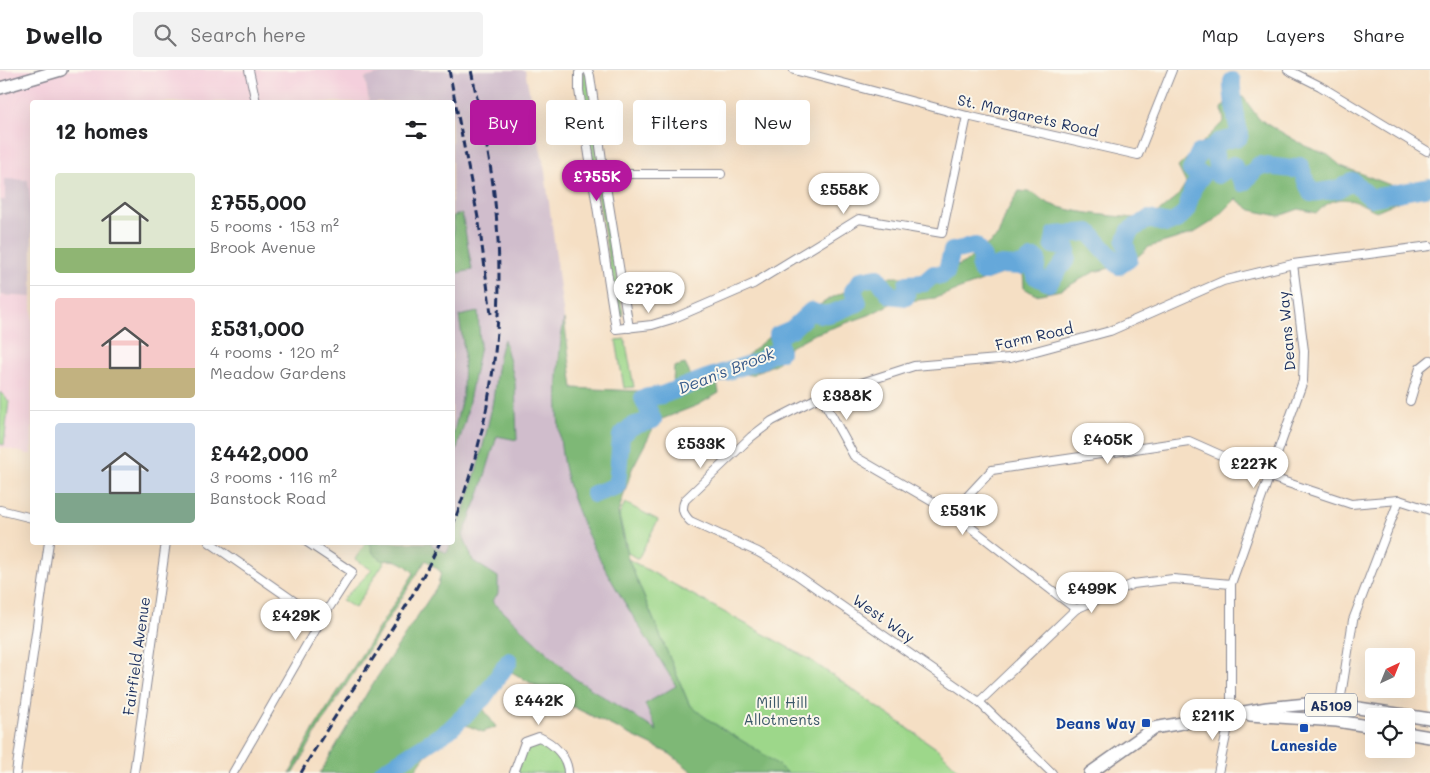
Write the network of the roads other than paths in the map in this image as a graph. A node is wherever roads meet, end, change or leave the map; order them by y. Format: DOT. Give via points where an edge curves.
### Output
graph roads {
  1 [pos="61,70"];
  2 [pos="249,70"];
  3 [pos="582,70"];
  4 [pos="588,70"];
  5 [pos="794,70"];
  6 [pos="1172,70"];
  7 [pos="1288,70"];
  8 [pos="0,88"];
  9 [pos="256,100"];
  10 [pos="967,116"];
  11 [pos="1427,151"];
  12 [pos="592,174"];
  13 [pos="604,174"];
  14 [pos="721,174"];
  15 [pos="1430,246"];
  16 [pos="1293,264"];
  17 [pos="629,328"];
  18 [pos="1430,360"];
  19 [pos="821,396"];
  20 [pos="1410,401"];
  21 [pos="1270,477"];
  22 [pos="1399,500"];
  23 [pos="0,510"];
  24 [pos="1430,510"];
  25 [pos="683,513"];
  26 [pos="952,513"];
  27 [pos="30,518"];
  28 [pos="48,545"];
  29 [pos="166,545"];
  30 [pos="213,545"];
  31 [pos="312,545"];
  32 [pos="1231,584"];
  33 [pos="1076,609"];
  34 [pos="321,620"];
  35 [pos="979,702"];
  36 [pos="1339,705"];
  37 [pos="1231,713"];
  38 [pos="1430,719"];
  39 [pos="1337,721"];
  40 [pos="1365,726"];
  41 [pos="1415,734"];
  42 [pos="1430,737"];
  43 [pos="16,773"];
  44 [pos="134,773"];
  45 [pos="233,773"];
  46 [pos="514,773"];
  47 [pos="568,773"];
  48 [pos="1052,773"];
  49 [pos="1090,773"];
  50 [pos="1218,773"];
  1 -- 8 [label="main road"];
  2 -- 9 [label="street"];
  3 -- 12 [label="street" via="579,73 579,90"];
  4 -- 13 [label="street"];
  5 -- 10 [label="street, St. Margarets Road"];
  6 -- 10 [label="street, St. Margarets Road" via="1138,155"];
  7 -- 11 [label="street"];
  10 -- 17 [label="street" via="942,233 860,219 753,284 672,319"];
  12 -- 13 [label="street"];
  12 -- 17 [label="street" via="616,329"];
  13 -- 14 [label="street"];
  13 -- 17 [label="street"];
  15 -- 16 [label="street, Farm Road"];
  16 -- 19 [label="street, Farm Road" via="1223,281 1110,331 1010,358 914,366"];
  16 -- 21 [label="street, Deans Way" via="1305,368 1298,399"];
  18 -- 20 [label="street" via="1420,368"];
  19 -- 25 [label="street, Farm Road" via="772,420 750,437 685,500"];
  19 -- 26 [label="street" via="854,456"];
  21 -- 22 [label="street" via="1351,504"];
  21 -- 26 [label="street" via="1189,441 992,470"];
  21 -- 32 [label="street, Deans Way"];
  22 -- 24 [label="street"];
  22 -- 36 [label="street" via="1353,620"];
  23 -- 27 [label="street"];
  25 -- 35 [label="street, West Way" via="690,521 790,570"];
  26 -- 33 [label="street"];
  28 -- 43 [label="street"];
  29 -- 44 [label="street, Fairfield Avenue"];
  30 -- 34 [label="street"];
  31 -- 34 [label="street" via="352,572"];
  32 -- 33 [label="street" via="1173,578 1133,584"];
  32 -- 37 [label="street, Deans Way"];
  33 -- 35 [label="street"];
  34 -- 45 [label="street"];
  35 -- 48 [label="street, West Way"];
  36 -- 37 [label="main road, A5109" via="1307,704"];
  36 -- 38 [label="main road, A5109"];
  36 -- 39 [label="street"];
  37 -- 39 [label="main road, A5109"];
  37 -- 49 [label="main road, A5109" via="1154,728"];
  37 -- 50 [label="street, Deans Way"];
  39 -- 40 [label="main road, A5109"];
  41 -- 42 [label="main road"];
  46 -- 47 [label="street" via="525,742 539,737 560,752"];
}
